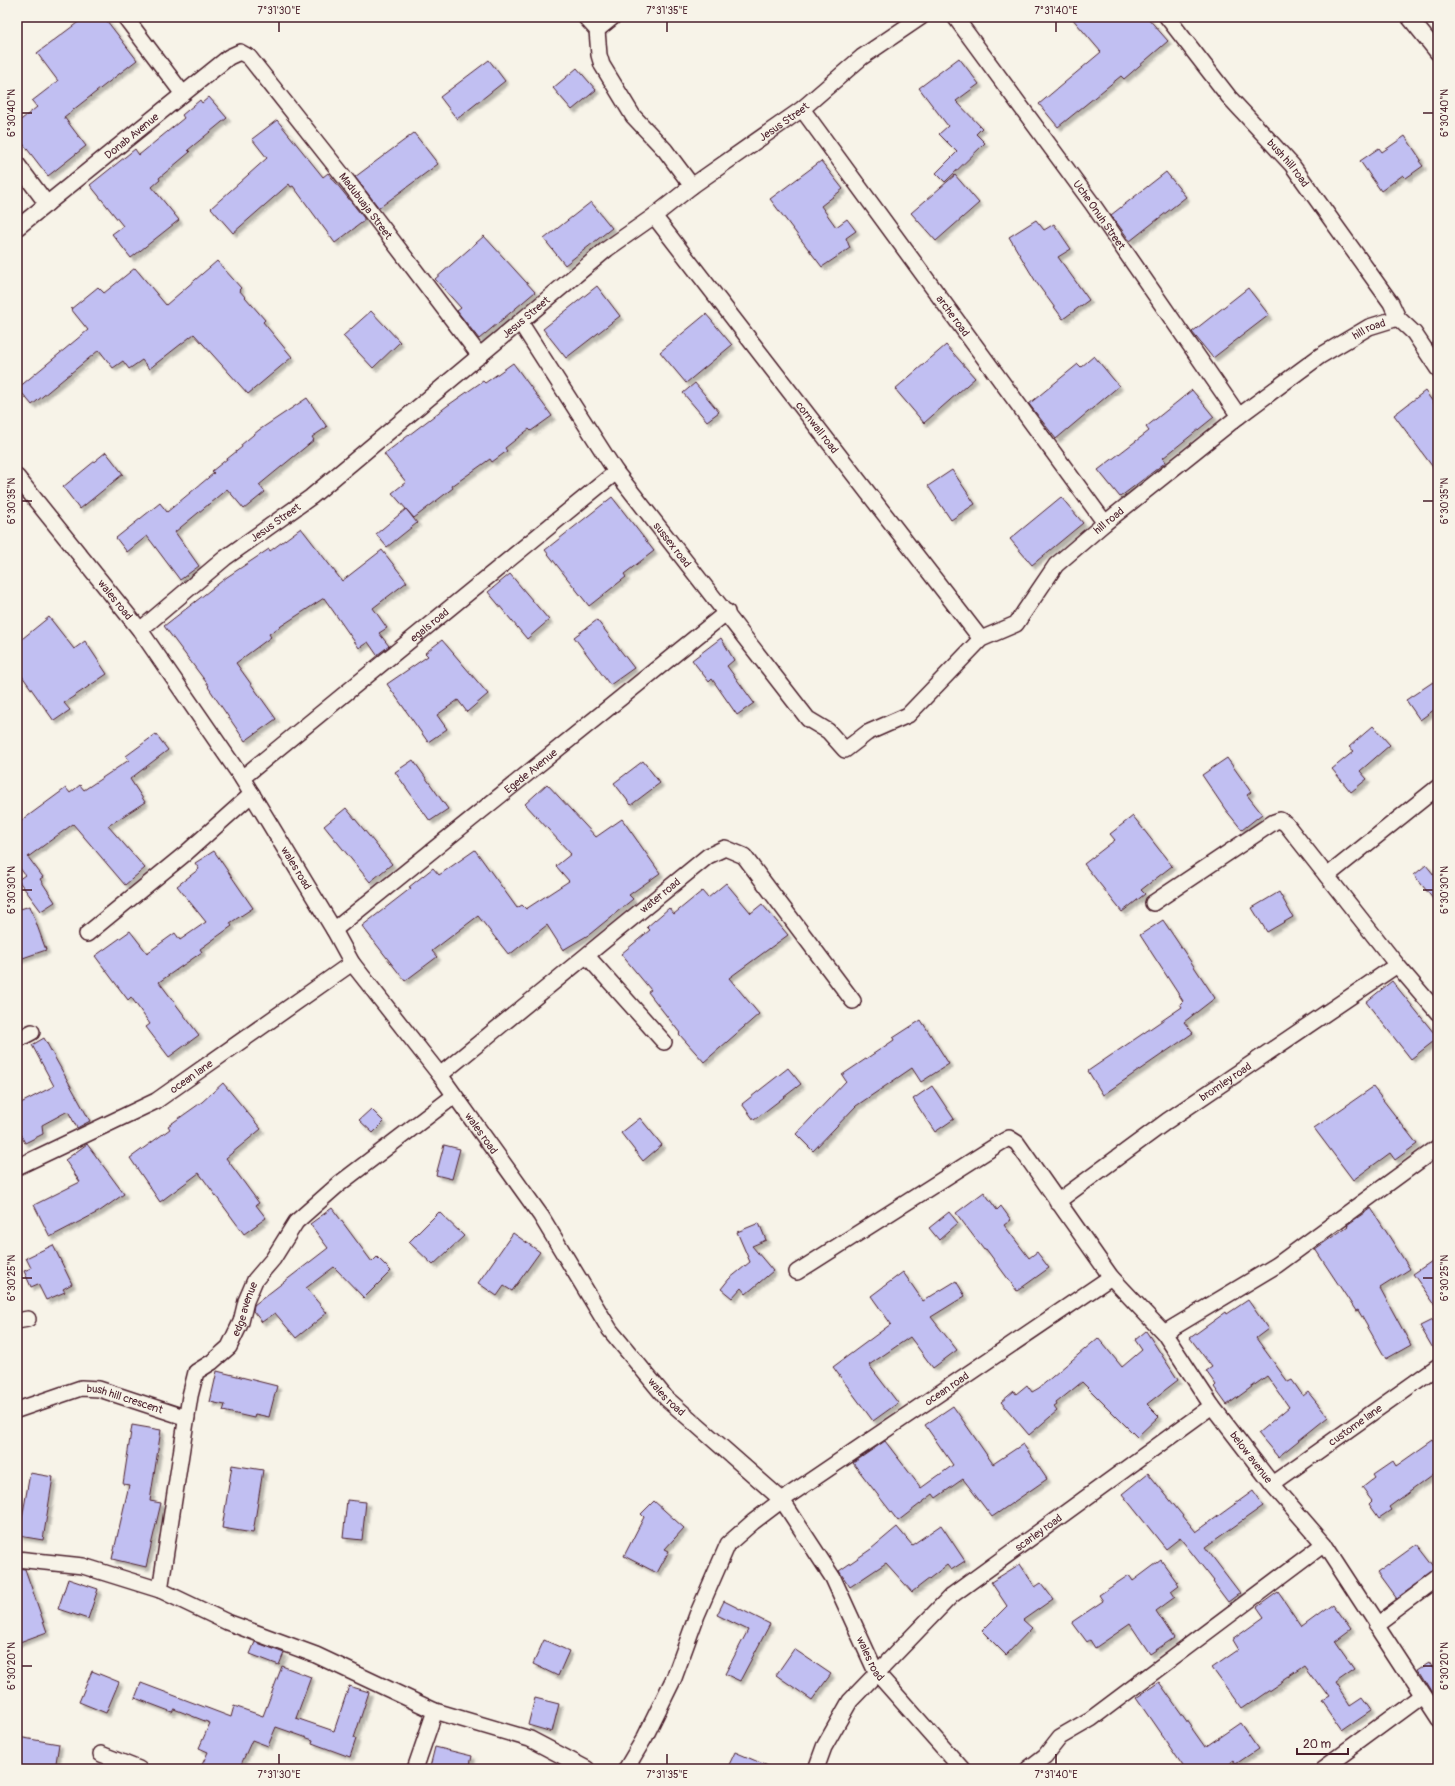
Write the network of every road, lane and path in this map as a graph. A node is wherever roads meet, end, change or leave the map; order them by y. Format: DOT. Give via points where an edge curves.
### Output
graph roads {
  1 [pos="125,17"];
  2 [pos="585,17"];
  3 [pos="613,17"];
  4 [pos="921,17"];
  5 [pos="955,17"];
  6 [pos="1167,17"];
  7 [pos="1409,17"];
  8 [pos="597,30"];
  9 [pos="1438,53"];
  10 [pos="250,56"];
  11 [pos="183,94"];
  12 [pos="802,108"];
  13 [pos="17,164"];
  14 [pos="692,186"];
  15 [pos="47,204"];
  16 [pos="654,216"];
  17 [pos="17,228"];
  18 [pos="1398,318"];
  19 [pos="520,322"];
  20 [pos="480,356"];
  21 [pos="1438,370"];
  22 [pos="1239,416"];
  23 [pos="616,472"];
  24 [pos="17,477"];
  25 [pos="1105,523"];
  26 [pos="727,612"];
  27 [pos="140,630"];
  28 [pos="981,639"];
  29 [pos="845,750"];
  30 [pos="242,778"];
  31 [pos="1438,787"];
  32 [pos="252,794"];
  33 [pos="1327,876"];
  34 [pos="1153,903"];
  35 [pos="334,930"];
  36 [pos="87,934"];
  37 [pos="587,956"];
  38 [pos="352,963"];
  39 [pos="1396,965"];
  40 [pos="853,1001"];
  41 [pos="1438,1013"];
  42 [pos="32,1032"];
  43 [pos="17,1040"];
  44 [pos="664,1042"];
  45 [pos="440,1075"];
  46 [pos="454,1096"];
  47 [pos="1438,1147"];
  48 [pos="17,1167"];
  49 [pos="1057,1202"];
  50 [pos="797,1272"];
  51 [pos="1111,1277"];
  52 [pos="1164,1333"];
  53 [pos="1438,1366"];
  54 [pos="1212,1406"];
  55 [pos="17,1410"];
  56 [pos="187,1418"];
  57 [pos="1272,1484"];
  58 [pos="782,1500"];
  59 [pos="1324,1544"];
  60 [pos="17,1559"];
  61 [pos="1438,1579"];
  62 [pos="160,1590"];
  63 [pos="1376,1625"];
  64 [pos="876,1672"];
  65 [pos="1422,1696"];
  66 [pos="435,1711"];
  67 [pos="1438,1719"];
  68 [pos="101,1754"];
  69 [pos="139,1769"];
  70 [pos="415,1769"];
  71 [pos="587,1769"];
  72 [pos="626,1769"];
  73 [pos="816,1769"];
  74 [pos="962,1769"];
  75 [pos="1028,1769"];
  76 [pos="1323,1769"];
  1 -- 11 [label="street"];
  2 -- 8 [label="street"];
  3 -- 8 [label="street"];
  4 -- 12 [label="street, Jesus Street" via="862,57"];
  5 -- 22 [label="street, Uche Onuh Street" via="1091,202"];
  6 -- 18 [label="street, bush hill road" via="1229,96 1292,165 1392,303"];
  7 -- 9 [label="street"];
  8 -- 14 [label="street" via="602,65 629,109"];
  10 -- 11 [label="street, Donab Avenue" via="240,52 229,56"];
  10 -- 20 [label="street, Madubuaja Street"];
  11 -- 15 [label="street, Donab Avenue"];
  12 -- 14 [label="street, Jesus Street"];
  12 -- 25 [label="street, arche road"];
  13 -- 15 [label="street"];
  14 -- 16 [label="street, Jesus Street"];
  15 -- 17 [label="street, Donab Avenue"];
  16 -- 19 [label="street, Jesus Street" via="607,249"];
  16 -- 28 [label="street, cornwall road"];
  18 -- 21 [label="street" via="1414,333"];
  18 -- 22 [label="street, hill road" via="1369,328 1320,356"];
  19 -- 20 [label="street, Jesus Street"];
  19 -- 23 [label="street, sussex road"];
  20 -- 27 [label="street, Jesus Street" via="311,497 225,558"];
  22 -- 25 [label="street, hill road"];
  23 -- 26 [label="street, sussex road"];
  23 -- 30 [label="street, egals road"];
  24 -- 27 [label="street, wales road"];
  25 -- 28 [label="street, hill road" via="1056,565 1016,624"];
  26 -- 29 [label="street, sussex road" via="808,719 828,731"];
  26 -- 35 [label="street, Egede Avenue"];
  27 -- 30 [label="street, wales road"];
  28 -- 29 [label="street, hill road" via="908,715 867,733"];
  30 -- 32 [label="street, wales road"];
  31 -- 33 [label="street"];
  32 -- 35 [label="street, wales road"];
  32 -- 36 [label="street" via="186,853"];
  33 -- 34 [label="street" via="1286,824 1280,820"];
  33 -- 39 [label="street"];
  35 -- 38 [label="street, wales road"];
  37 -- 40 [label="street, water road" via="708,856 725,848 744,856"];
  37 -- 44 [label="street"];
  37 -- 45 [label="street, water road"];
  38 -- 45 [label="street, wales road"];
  38 -- 48 [label="street, ocean lane" via="156,1101"];
  39 -- 41 [label="street"];
  39 -- 49 [label="street, bromley road" via="1167,1121"];
  42 -- 43 [label="street"];
  45 -- 46 [label="street, wales road"];
  46 -- 56 [label="street, edge avenue" via="339,1184 296,1222 273,1259 255,1280 241,1322 229,1347 196,1372"];
  46 -- 58 [label="street, wales road" via="541,1216 610,1330 666,1398"];
  47 -- 52 [label="street" via="1277,1265"];
  49 -- 50 [label="street, below avenue" via="1017,1143 1009,1138"];
  49 -- 51 [label="street, below avenue"];
  51 -- 52 [label="street, below avenue"];
  51 -- 58 [label="street, ocean road"];
  52 -- 54 [label="street, below avenue"];
  53 -- 57 [label="street, custome lane"];
  54 -- 57 [label="street, below avenue"];
  54 -- 64 [label="street, scarley road" via="951,1596"];
  55 -- 56 [label="street, bush hill crescent" via="81,1388 99,1389"];
  56 -- 62 [label="street, edge avenue"];
  57 -- 59 [label="street, below avenue"];
  58 -- 64 [label="street, wales road" via="833,1578"];
  58 -- 72 [label="street, ocean road" via="728,1544 697,1615 674,1678"];
  59 -- 63 [label="street, below avenue"];
  59 -- 75 [label="street" via="1091,1719 1060,1737 1045,1756"];
  60 -- 62 [label="street" via="83,1566"];
  61 -- 63 [label="street"];
  62 -- 66 [label="street" via="227,1622 316,1655"];
  63 -- 65 [label="street, below avenue"];
  64 -- 73 [label="street, scarley road" via="850,1701 824,1747"];
  64 -- 74 [label="street, wales road"];
  65 -- 67 [label="street, below avenue"];
  65 -- 76 [label="street"];
  66 -- 70 [label="street"];
  66 -- 71 [label="street" via="530,1739"];
  68 -- 69 [label="street"];
}
